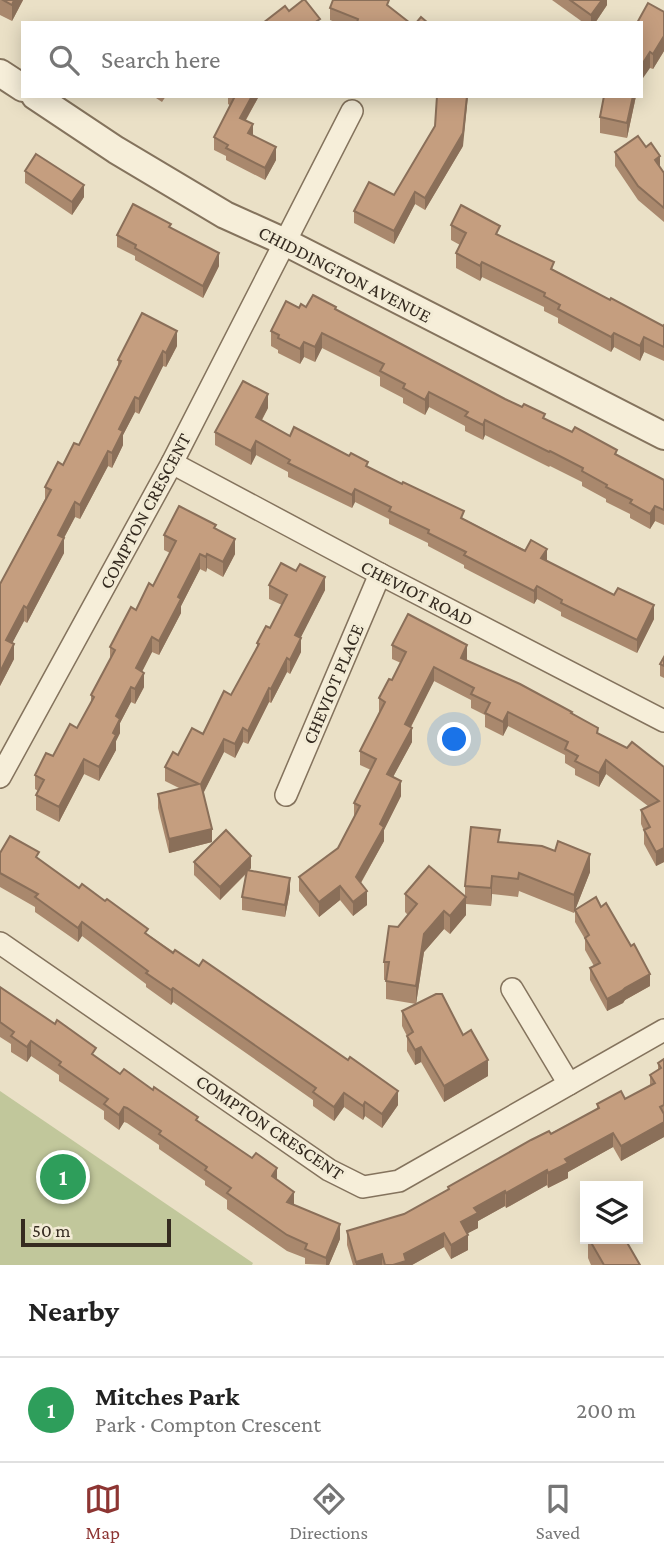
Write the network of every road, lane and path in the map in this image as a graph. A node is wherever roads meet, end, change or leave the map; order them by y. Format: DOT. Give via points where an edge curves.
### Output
graph roads {
  1 [pos="0,73"];
  2 [pos="21,87"];
  3 [pos="38,98"];
  4 [pos="352,111"];
  5 [pos="285,242"];
  6 [pos="664,436"];
  7 [pos="172,463"];
  8 [pos="380,574"];
  9 [pos="664,721"];
  10 [pos="0,778"];
  11 [pos="286,794"];
  12 [pos="0,943"];
  13 [pos="512,989"];
  14 [pos="664,1030"];
  15 [pos="569,1084"];
  1 -- 2 [label="street"];
  3 -- 5 [label="street, CHIDDINGTON AVENUE" via="225,215"];
  4 -- 5 [label="street, COMPTON CRESCENT"];
  5 -- 6 [label="street, CHIDDINGTON AVENUE"];
  5 -- 7 [label="street, COMPTON CRESCENT"];
  7 -- 8 [label="street, CHEVIOT ROAD"];
  7 -- 10 [label="street, COMPTON CRESCENT"];
  8 -- 9 [label="street, CHEVIOT ROAD"];
  8 -- 11 [label="street, CHEVIOT PLACE"];
  12 -- 15 [label="street, COMPTON CRESCENT" via="329,1170 363,1187 399,1181"];
  13 -- 15 [label="street"];
  14 -- 15 [label="street, COMPTON CRESCENT"];
}
